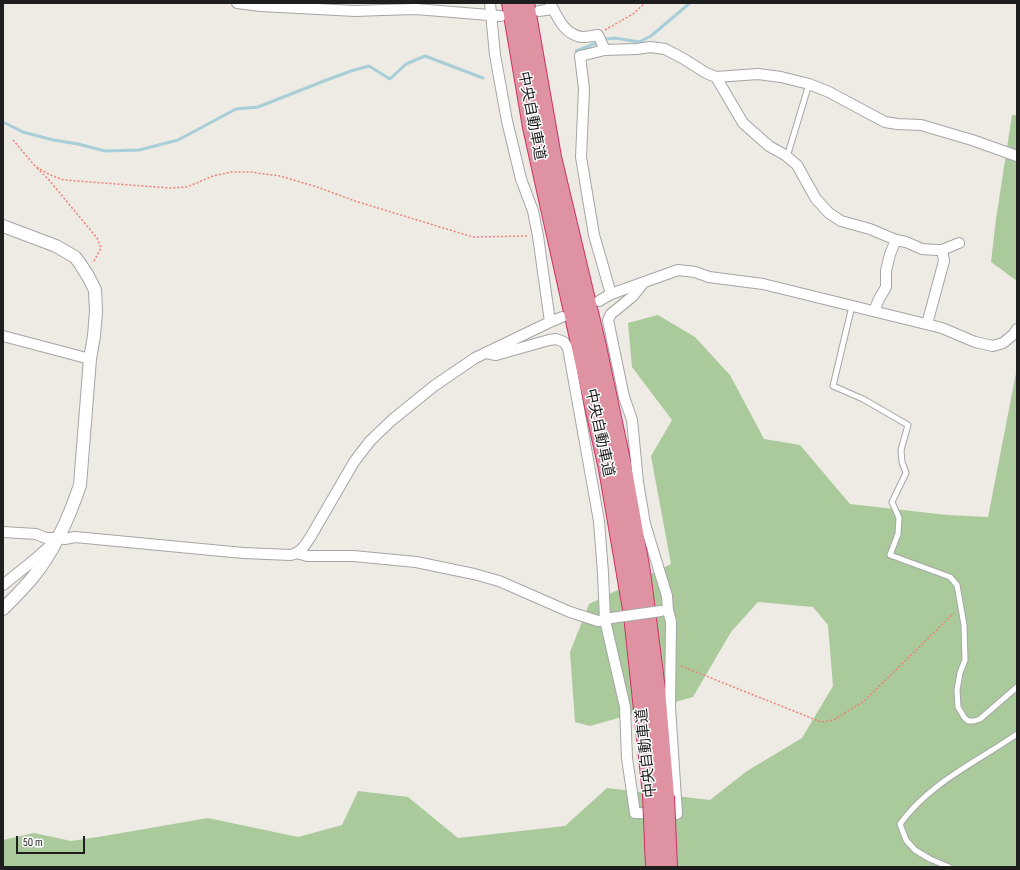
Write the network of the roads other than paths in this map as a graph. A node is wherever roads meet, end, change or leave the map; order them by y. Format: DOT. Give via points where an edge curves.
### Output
graph roads {
  1 [pos="237,3"];
  2 [pos="490,3"];
  3 [pos="552,6"];
  4 [pos="532,7"];
  5 [pos="501,11"];
  6 [pos="605,50"];
  7 [pos="716,77"];
  8 [pos="809,84"];
  9 [pos="1017,156"];
  10 [pos="787,157"];
  11 [pos="3,226"];
  12 [pos="896,240"];
  13 [pos="959,242"];
  14 [pos="942,250"];
  15 [pos="644,282"];
  16 [pos="611,294"];
  17 [pos="599,301"];
  18 [pos="852,306"];
  19 [pos="874,311"];
  20 [pos="562,316"];
  21 [pos="550,322"];
  22 [pos="927,324"];
  23 [pos="1017,329"];
  24 [pos="3,336"];
  25 [pos="486,353"];
  26 [pos="90,360"];
  27 [pos="3,532"];
  28 [pos="59,538"];
  29 [pos="297,554"];
  30 [pos="3,585"];
  31 [pos="3,609"];
  32 [pos="664,610"];
  33 [pos="608,619"];
  34 [pos="1017,687"];
  35 [pos="1017,734"];
  36 [pos="658,795"];
  37 [pos="655,867"];
  38 [pos="668,867"];
  39 [pos="949,867"];
  1 -- 5 [label="street" via="340,11"];
  2 -- 5 [label="street"];
  3 -- 4 [label="street"];
  3 -- 6 [label="street" via="560,22 569,32 582,37 598,35"];
  4 -- 36 [label="highway, 中央自動車道" via="552,157 596,342 641,572 656,690"];
  5 -- 21 [label="street" via="495,55 507,121 521,178 533,211"];
  5 -- 36 [label="highway, 中央自動車道" via="532,126 608,469 633,615"];
  6 -- 7 [label="street" via="650,47 666,49"];
  6 -- 16 [label="street" via="580,56 584,89 581,157 594,235"];
  7 -- 8 [label="street" via="758,74"];
  7 -- 10 [label="street" via="744,123 769,146"];
  8 -- 9 [label="street" via="885,122 921,125"];
  8 -- 10 [label="lane"];
  10 -- 12 [label="street" via="797,165 816,199 830,213 841,221"];
  11 -- 26 [label="street" via="56,246 75,257 81,265 95,290 96,311"];
  12 -- 14 [label="street" via="922,248"];
  12 -- 19 [label="street" via="886,271 886,288"];
  13 -- 14 [label="street"];
  14 -- 22 [label="street" via="944,261"];
  15 -- 16 [label="street"];
  15 -- 18 [label="street" via="678,270 695,272 709,278 763,284"];
  15 -- 32 [label="street" via="608,320 624,397 632,420 645,524 667,596"];
  16 -- 17 [label="street"];
  18 -- 19 [label="street"];
  18 -- 34 [label="lane" via="833,386 863,399 908,425 901,450 906,473 892,502 899,518 898,534 890,555 950,577 957,585 964,625 965,660 956,690 958,707 964,717 968,721 980,719"];
  19 -- 22 [label="street"];
  20 -- 21 [label="street"];
  21 -- 25 [label="street"];
  22 -- 23 [label="street" via="993,346 1003,343"];
  24 -- 26 [label="street"];
  25 -- 29 [label="street" via="434,386 392,420 370,442 354,462 304,548"];
  25 -- 33 [label="street" via="496,355 556,339 564,342 568,348 600,521"];
  26 -- 28 [label="street" via="80,485"];
  27 -- 28 [label="street"];
  28 -- 29 [label="street" via="75,537 243,552"];
  28 -- 30 [label="street"];
  28 -- 31 [label="street" via="32,578"];
  29 -- 33 [label="street" via="416,562 474,574 499,581 570,612 598,621"];
  32 -- 33 [label="street, bridge"];
  32 -- 33 [label="street" via="671,622 670,707 677,814 635,813 627,758 626,707"];
  35 -- 39 [label="lane" via="932,790 900,824 906,840 915,850"];
  36 -- 37 [label="highway, 中央自動車道, bridge"];
  36 -- 38 [label="highway, 中央自動車道, bridge"];
}
